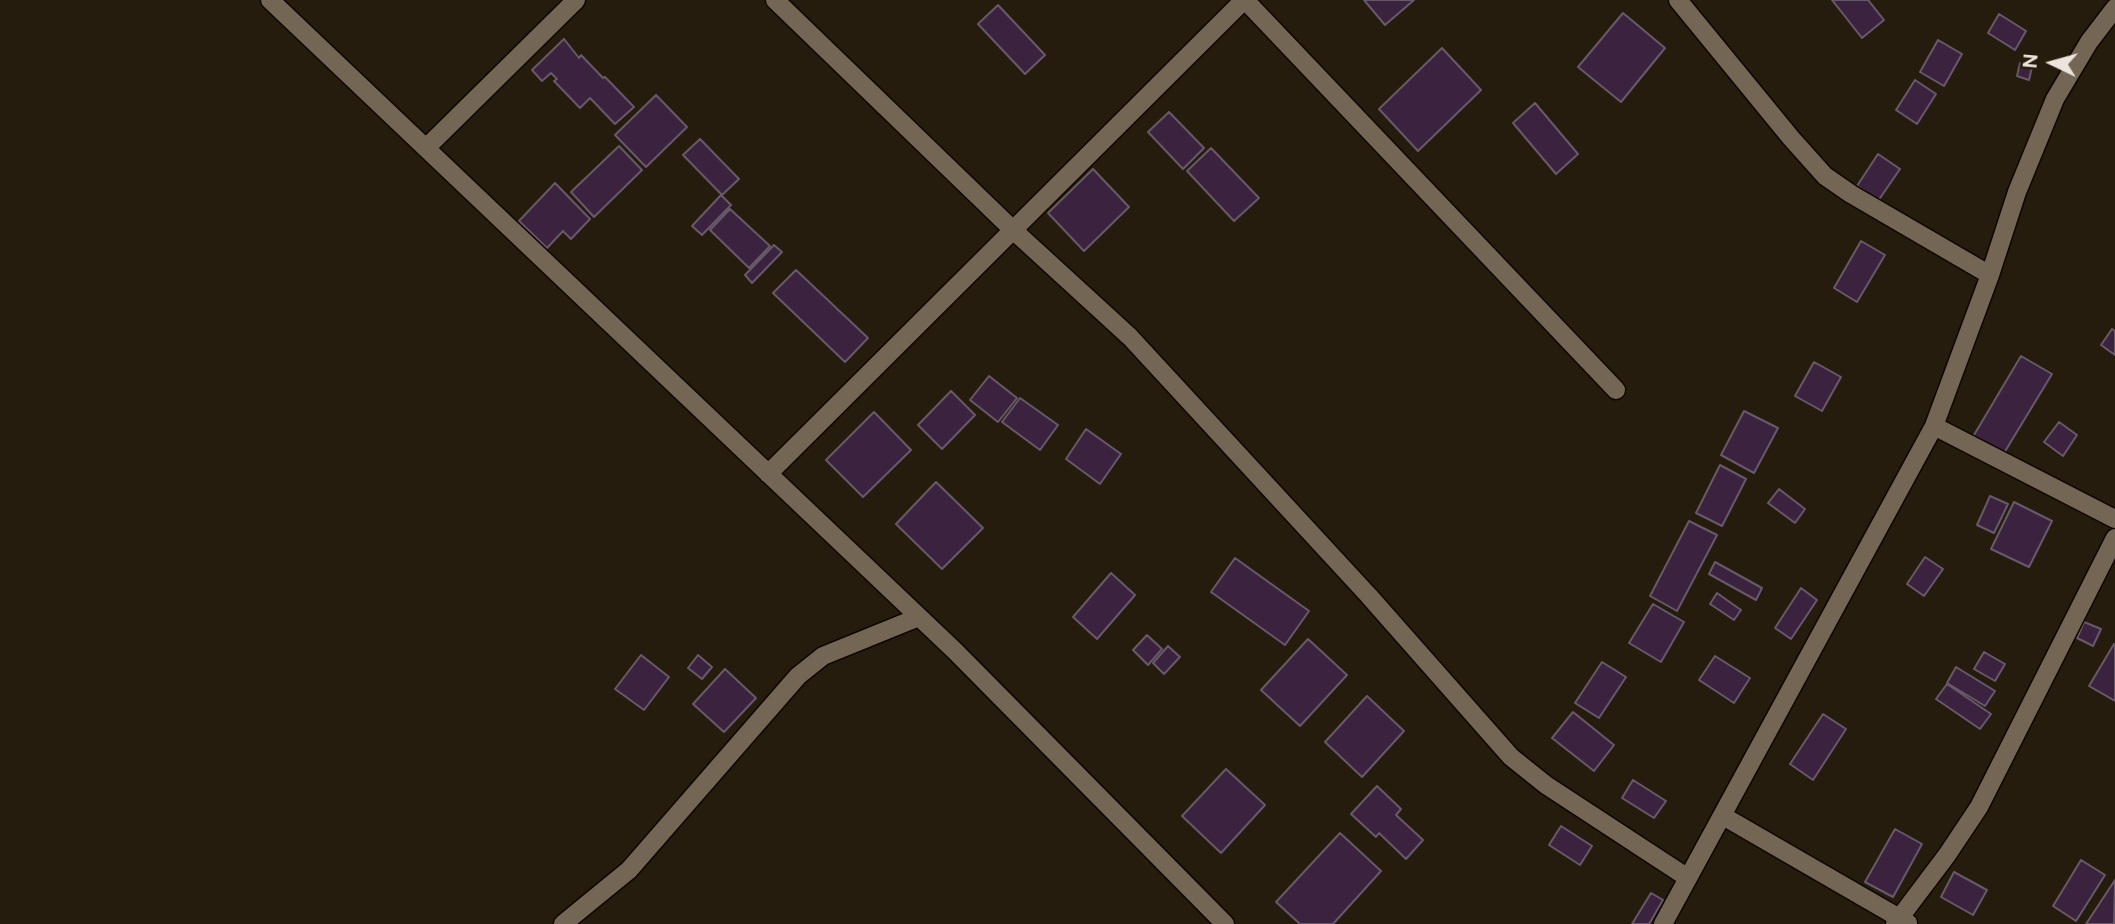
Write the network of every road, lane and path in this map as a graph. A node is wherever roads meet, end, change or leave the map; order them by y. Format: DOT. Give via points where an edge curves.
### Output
graph roads {
  1 [pos="270,0"];
  2 [pos="576,0"];
  3 [pos="775,0"];
  4 [pos="1244,0"];
  5 [pos="1678,0"];
  6 [pos="2114,10"];
  7 [pos="426,148"];
  8 [pos="1012,229"];
  9 [pos="1990,275"];
  10 [pos="1616,390"];
  11 [pos="1934,426"];
  12 [pos="768,474"];
  13 [pos="2115,519"];
  14 [pos="2115,538"];
  15 [pos="919,617"];
  16 [pos="1723,816"];
  17 [pos="1688,878"];
  18 [pos="1900,922"];
  19 [pos="564,924"];
  20 [pos="1225,924"];
  21 [pos="1663,924"];
  1 -- 7 [label="street"];
  2 -- 7 [label="street"];
  3 -- 8 [label="street"];
  4 -- 8 [label="street"];
  4 -- 10 [label="street"];
  5 -- 9 [label="street" via="1825,176"];
  6 -- 9 [label="street" via="2055,99"];
  7 -- 12 [label="street"];
  8 -- 12 [label="street"];
  8 -- 17 [label="street" via="1130,337 1511,757"];
  9 -- 11 [label="street"];
  11 -- 13 [label="street"];
  11 -- 16 [label="street"];
  12 -- 15 [label="street"];
  14 -- 18 [label="street" via="1979,807"];
  15 -- 19 [label="street" via="823,656 799,676 629,870"];
  15 -- 20 [label="street"];
  16 -- 17 [label="street"];
  16 -- 18 [label="street"];
  17 -- 21 [label="street"];
}
